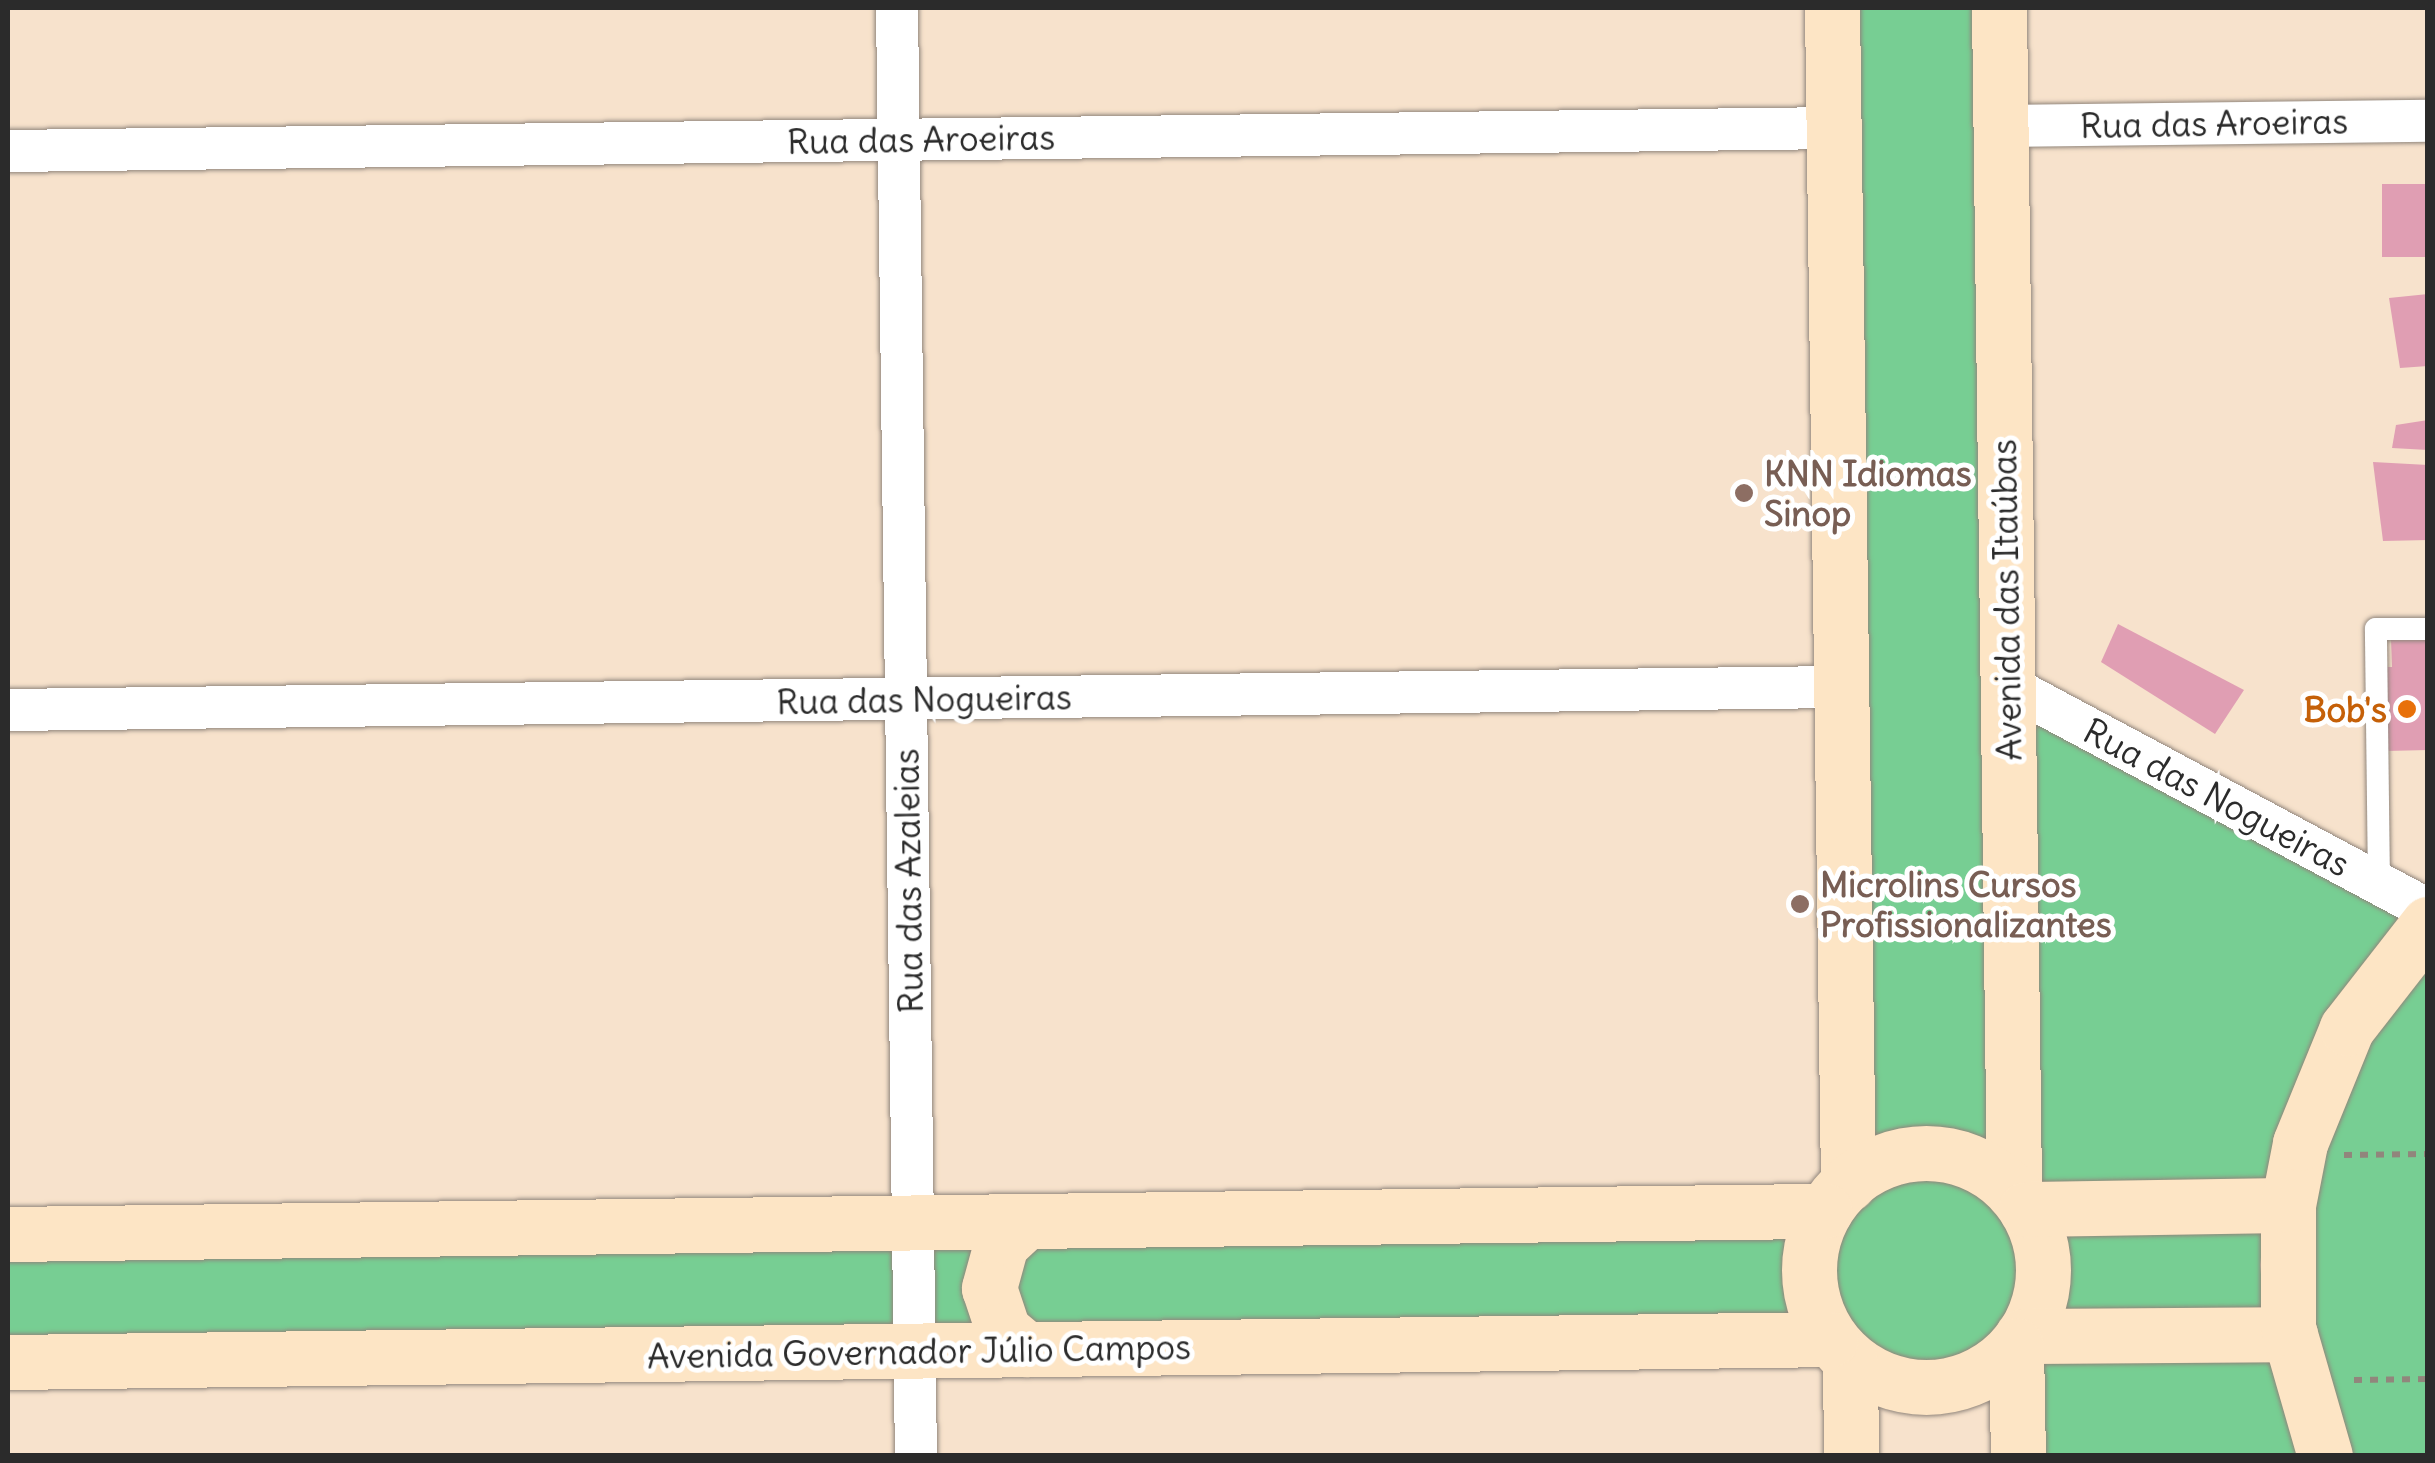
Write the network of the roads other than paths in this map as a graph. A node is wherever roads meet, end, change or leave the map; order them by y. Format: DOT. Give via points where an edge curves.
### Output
graph roads {
  1 [pos="897,8"];
  2 [pos="1832,8"];
  3 [pos="1999,8"];
  4 [pos="2428,121"];
  5 [pos="2000,126"];
  6 [pos="1834,128"];
  7 [pos="899,140"];
  8 [pos="8,151"];
  9 [pos="2428,629"];
  10 [pos="2007,685"];
  11 [pos="1841,687"];
  12 [pos="906,699"];
  13 [pos="8,710"];
  14 [pos="2379,884"];
  15 [pos="2428,910"];
  16 [pos="2428,924"];
  17 [pos="2293,1181"];
  18 [pos="1836,1198"];
  19 [pos="2020,1201"];
  20 [pos="913,1222"];
  21 [pos="1025,1222"];
  22 [pos="8,1234"];
  23 [pos="2019,1341"];
  24 [pos="1026,1349"];
  25 [pos="1840,1350"];
  26 [pos="914,1351"];
  27 [pos="2295,1357"];
  28 [pos="8,1362"];
  29 [pos="916,1456"];
  30 [pos="1851,1456"];
  31 [pos="2018,1456"];
  32 [pos="2326,1456"];
  1 -- 7 [label="street, Rua das Azaleias"];
  2 -- 6 [label="main road"];
  3 -- 5 [label="main road, Avenida das Itaúbas"];
  4 -- 5 [label="street, Rua das Aroeiras"];
  5 -- 10 [label="main road, Avenida das Itaúbas"];
  6 -- 7 [label="street, Rua das Aroeiras"];
  6 -- 11 [label="main road"];
  7 -- 8 [label="street, Rua das Aroeiras"];
  7 -- 12 [label="street, Rua das Azaleias"];
  9 -- 14 [label="lane" via="2376,629"];
  10 -- 14 [label="street, Rua das Nogueiras"];
  10 -- 19 [label="main road, Avenida das Itaúbas"];
  11 -- 12 [label="street, Rua das Nogueiras"];
  11 -- 18 [label="main road"];
  12 -- 13 [label="street, Rua das Nogueiras"];
  12 -- 20 [label="street, Rua das Azaleias"];
  14 -- 15 [label="street, Rua das Nogueiras"];
  16 -- 17 [label="main road" via="2347,1028 2320,1084"];
  17 -- 19 [label="main road"];
  17 -- 27 [label="main road"];
  18 -- 19 [label="main road" via="1896,1158 1942,1154 1985,1169"];
  18 -- 21 [label="main road"];
  18 -- 25 [label="main road" via="1808,1276"];
  19 -- 23 [label="main road" via="2040,1239 2043,1274 2038,1307"];
  20 -- 21 [label="main road"];
  20 -- 22 [label="main road"];
  20 -- 26 [label="street, Rua das Azaleias"];
  21 -- 24 [label="main road" via="1001,1244 988,1288 1004,1330"];
  23 -- 25 [label="main road, Avenida Governador Júlio Campos" via="1978,1375 1933,1387 1887,1381"];
  23 -- 27 [label="main road"];
  23 -- 31 [label="main road"];
  24 -- 25 [label="main road, Avenida Governador Júlio Campos"];
  24 -- 26 [label="main road, Avenida Governador Júlio Campos"];
  25 -- 30 [label="main road"];
  26 -- 28 [label="main road, Avenida Governador Júlio Campos"];
  26 -- 29 [label="street, Rua das Azaleias"];
  27 -- 32 [label="main road"];
}
